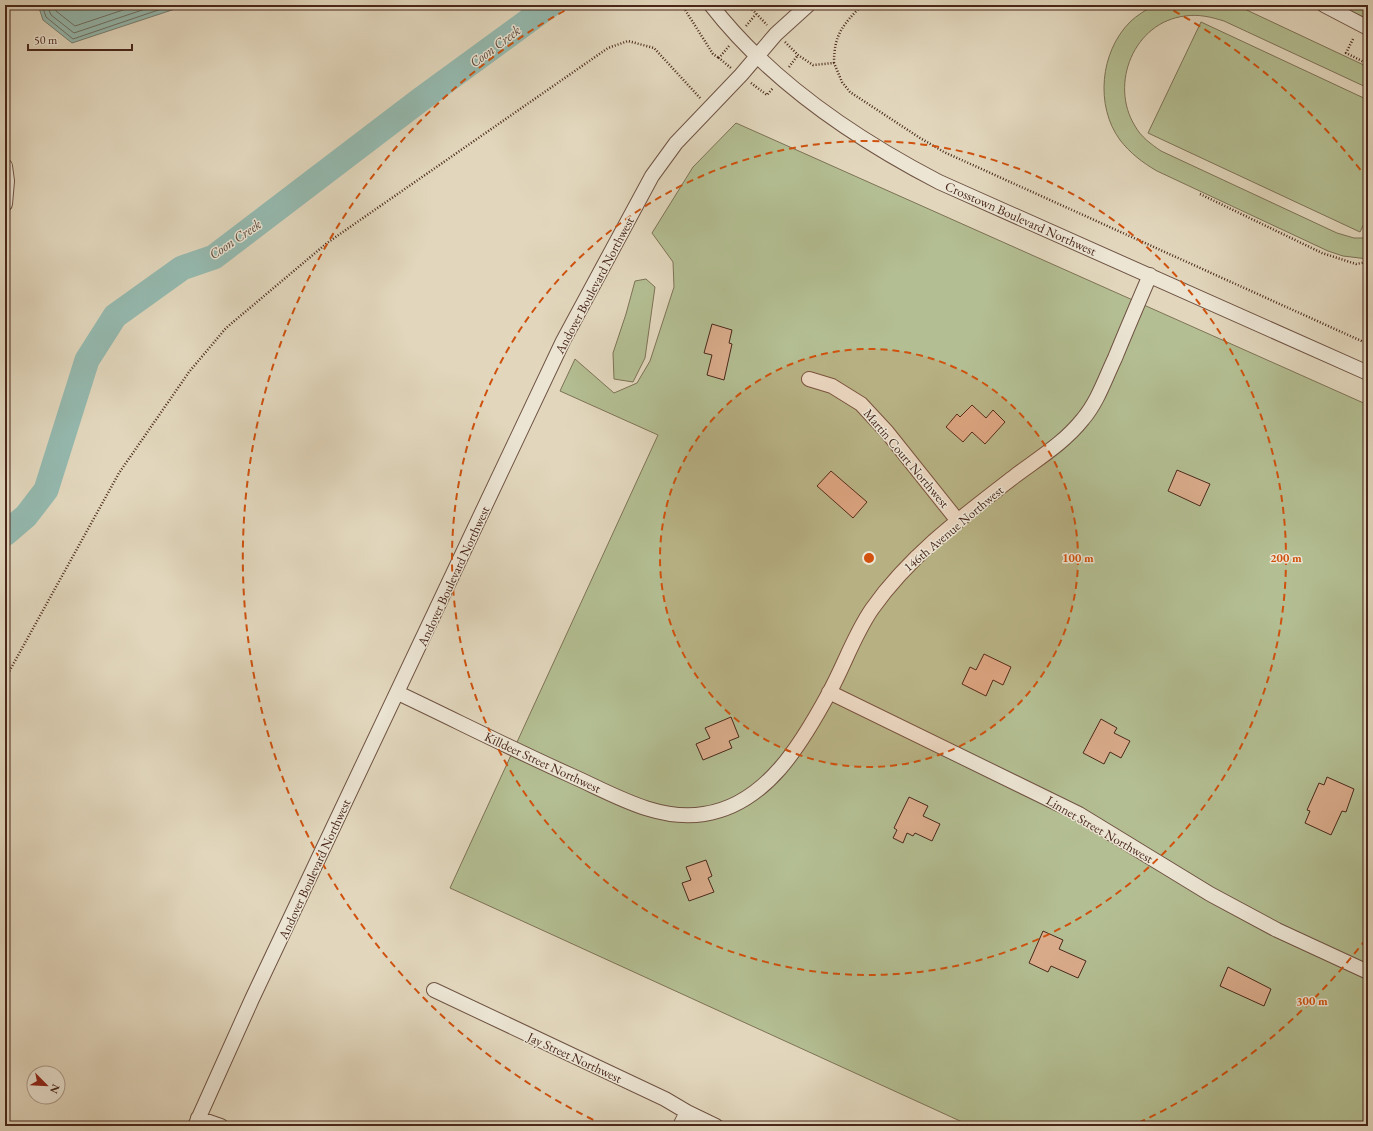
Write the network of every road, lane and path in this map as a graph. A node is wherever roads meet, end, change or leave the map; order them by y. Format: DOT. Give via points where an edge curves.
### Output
graph roads {
  1 [pos="682,5"];
  2 [pos="711,5"];
  3 [pos="748,5"];
  4 [pos="808,5"];
  5 [pos="862,5"];
  6 [pos="1324,5"];
  7 [pos="1368,28"];
  8 [pos="776,34"];
  9 [pos="1353,39"];
  10 [pos="758,56"];
  11 [pos="719,58"];
  12 [pos="834,63"];
  13 [pos="1368,64"];
  14 [pos="709,109"];
  15 [pos="5,166"];
  16 [pos="1200,194"];
  17 [pos="5,204"];
  18 [pos="1368,262"];
  19 [pos="1150,275"];
  20 [pos="1368,344"];
  21 [pos="1368,373"];
  22 [pos="809,379"];
  23 [pos="958,521"];
  24 [pos="5,679"];
  25 [pos="829,692"];
  26 [pos="398,693"];
  27 [pos="693,816"];
  28 [pos="1368,972"];
  29 [pos="434,990"];
  30 [pos="687,1112"];
  31 [pos="196,1122"];
  32 [pos="221,1126"];
  33 [pos="680,1126"];
  34 [pos="716,1126"];
  1 -- 11 [label="path"];
  2 -- 10 [label="street, Crosstown Boulevard Northwest"];
  3 -- 8 [label="path"];
  4 -- 8 [label="street, Andover Boulevard Northwest"];
  5 -- 12 [label="path" via="836,38"];
  6 -- 7 [label="street"];
  8 -- 10 [label="street, Andover Boulevard Northwest"];
  8 -- 12 [label="path" via="813,65"];
  9 -- 13 [label="path" via="1346,54"];
  10 -- 14 [label="street, Andover Boulevard Northwest"];
  10 -- 19 [label="street, Crosstown Boulevard Northwest" via="810,102 894,159 939,182"];
  12 -- 20 [label="path" via="842,82 850,92 944,152"];
  14 -- 24 [label="path" via="654,48 628,41 608,48 327,243 226,328 188,372 118,473"];
  14 -- 26 [label="street, Andover Boulevard Northwest" via="676,143 652,176 563,341"];
  15 -- 17 [label="street"];
  16 -- 18 [label="path" via="1322,253 1356,264"];
  19 -- 21 [label="street, Crosstown Boulevard Northwest"];
  19 -- 23 [label="street, 146th Avenue Northwest" via="1098,398 1083,420 1056,447"];
  22 -- 23 [label="street, Martin Court Northwest" via="832,386 861,404 892,438"];
  23 -- 25 [label="street, 146th Avenue Northwest" via="906,566 890,584 870,611"];
  25 -- 27 [label="street, 146th Avenue Northwest" via="787,759 770,780 754,794 729,806"];
  25 -- 28 [label="street, Linnet Street Northwest" via="1079,814 1210,894 1277,930"];
  26 -- 27 [label="street, Killdeer Street Northwest" via="634,804 670,814"];
  26 -- 31 [label="street, Andover Boulevard Northwest"];
  29 -- 30 [label="street, Jay Street Northwest" via="665,1099"];
  30 -- 33 [label="street"];
  30 -- 34 [label="street, Jay Street Northwest"];
  31 -- 32 [label="street"];
}
